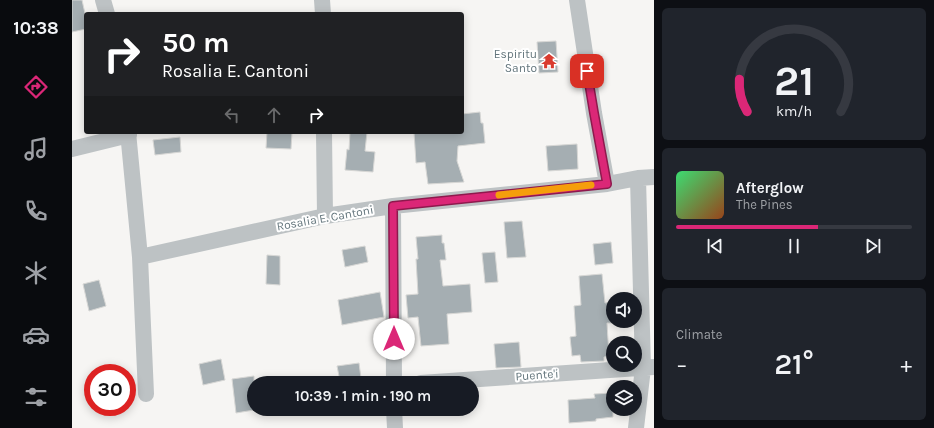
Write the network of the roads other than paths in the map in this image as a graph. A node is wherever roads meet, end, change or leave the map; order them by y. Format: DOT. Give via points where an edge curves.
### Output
graph roads {
  1 [pos="103,0"];
  2 [pos="322,0"];
  3 [pos="577,0"];
  4 [pos="106,12"];
  5 [pos="323,12"];
  6 [pos="124,134"];
  7 [pos="128,134"];
  8 [pos="324,134"];
  9 [pos="72,149"];
  10 [pos="654,177"];
  11 [pos="638,178"];
  12 [pos="607,184"];
  13 [pos="393,206"];
  14 [pos="325,216"];
  15 [pos="140,256"];
  16 [pos="648,368"];
  17 [pos="394,376"];
  18 [pos="479,379"];
  19 [pos="146,394"];
  20 [pos="394,416"];
  21 [pos="395,428"];
  22 [pos="636,428"];
  1 -- 4 [label="street"];
  2 -- 5 [label="street"];
  3 -- 12 [label="street"];
  6 -- 9 [label="street"];
  7 -- 15 [label="street"];
  8 -- 14 [label="street"];
  10 -- 11 [label="street, Rosalia E. Cantoni"];
  11 -- 12 [label="street, Rosalia E. Cantoni"];
  11 -- 16 [label="street"];
  12 -- 13 [label="street, Rosalia E. Cantoni"];
  13 -- 14 [label="street, Rosalia E. Cantoni"];
  13 -- 17 [label="street"];
  14 -- 15 [label="street, Rosalia E. Cantoni"];
  15 -- 19 [label="street"];
  16 -- 18 [label="street, Puente'i"];
  16 -- 22 [label="street"];
  20 -- 21 [label="street"];
}
